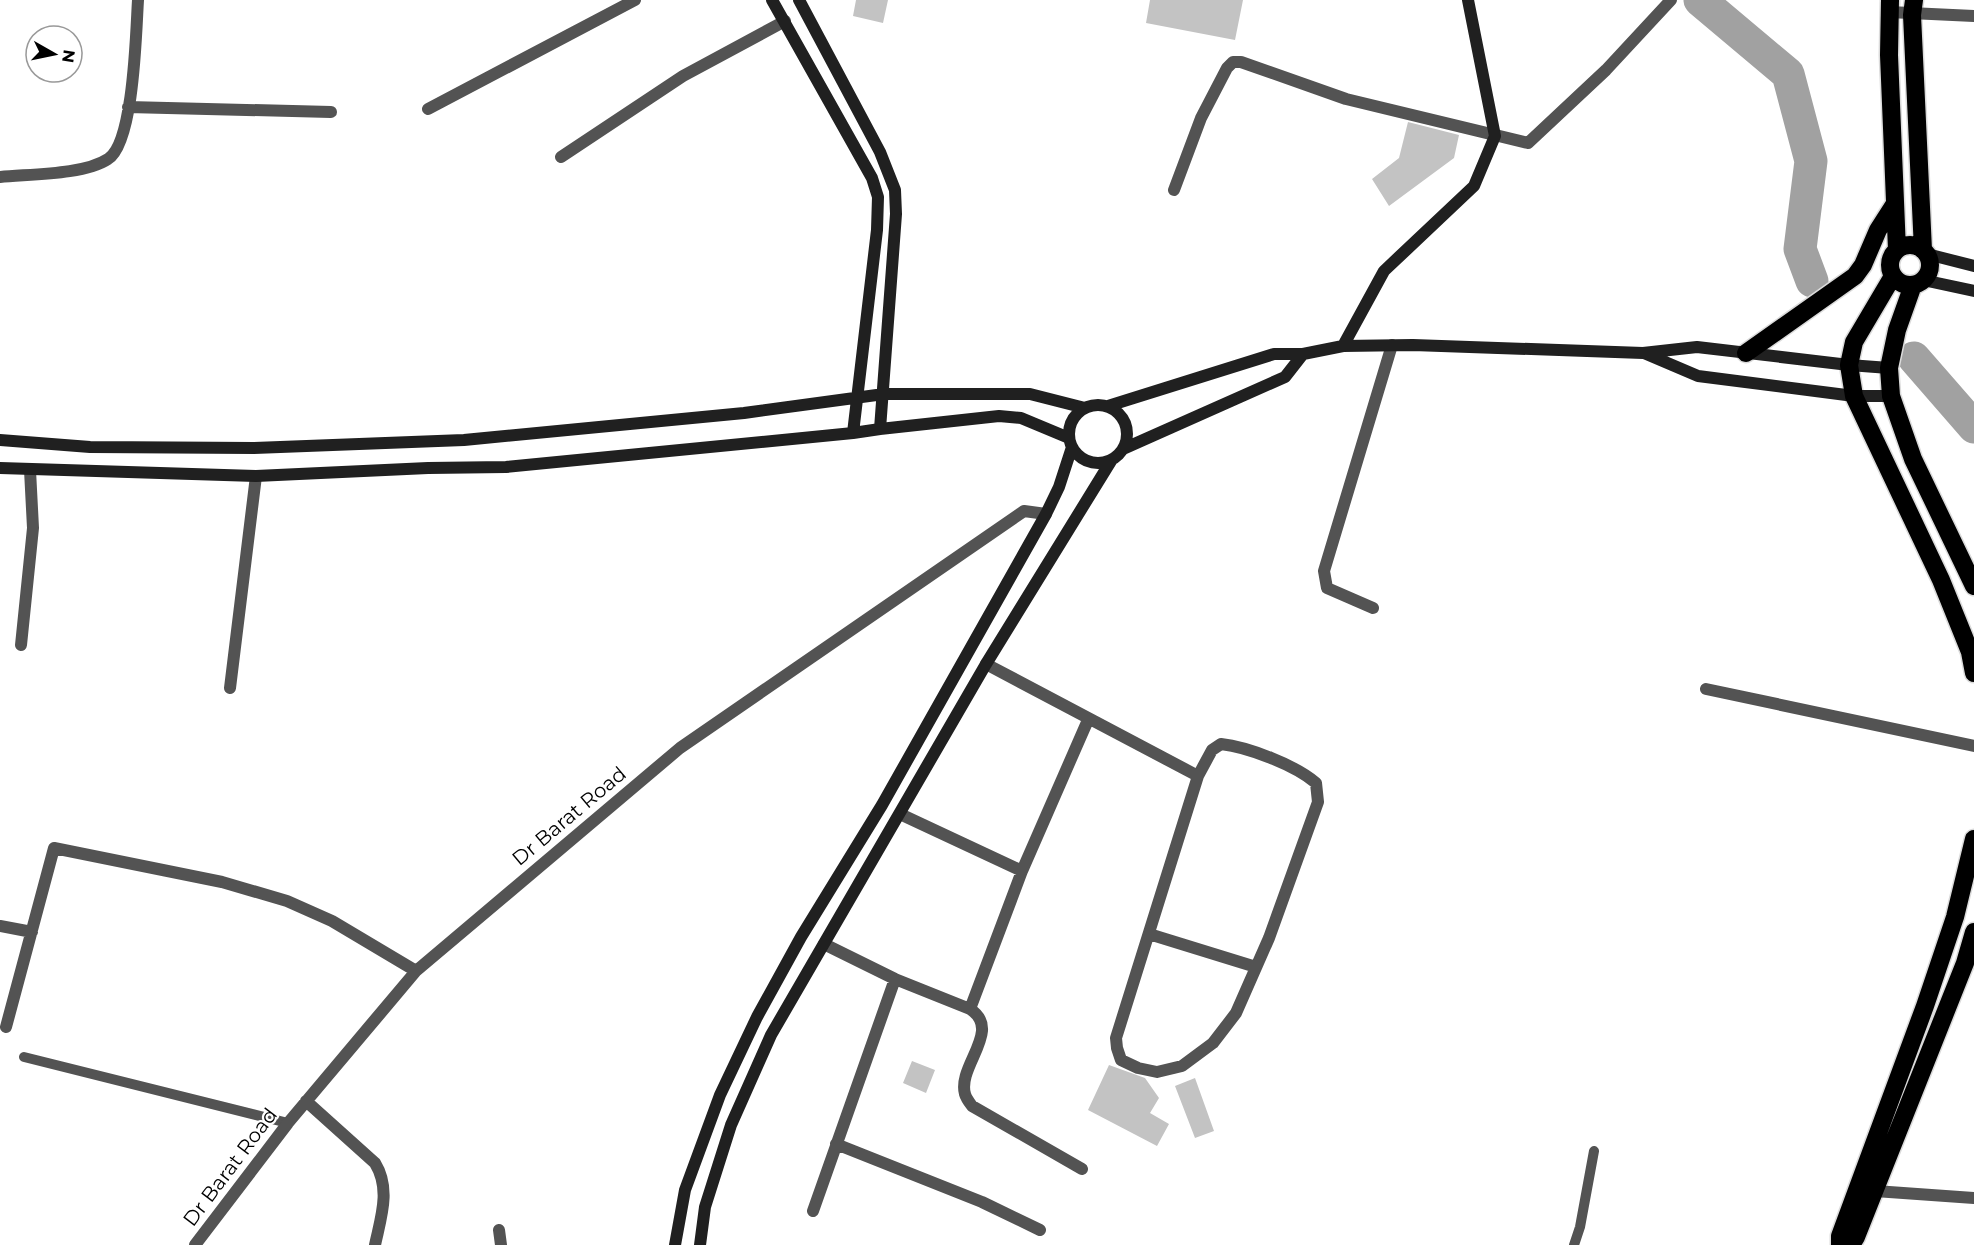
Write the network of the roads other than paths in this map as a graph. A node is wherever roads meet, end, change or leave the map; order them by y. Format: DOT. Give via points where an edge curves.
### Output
graph roads {
  1 [pos="138,0"];
  2 [pos="635,0"];
  3 [pos="772,0"];
  4 [pos="799,0"];
  5 [pos="1467,0"];
  6 [pos="1671,0"];
  7 [pos="1890,6"];
  8 [pos="1913,7"];
  9 [pos="1974,16"];
  10 [pos="785,21"];
  11 [pos="128,107"];
  12 [pos="428,109"];
  13 [pos="331,112"];
  14 [pos="1495,136"];
  15 [pos="561,157"];
  16 [pos="0,177"];
  17 [pos="1174,190"];
  18 [pos="1894,205"];
  19 [pos="1897,250"];
  20 [pos="1925,252"];
  21 [pos="1974,266"];
  22 [pos="1893,276"];
  23 [pos="1918,283"];
  24 [pos="1974,291"];
  25 [pos="1392,345"];
  26 [pos="1343,346"];
  27 [pos="1643,353"];
  28 [pos="1746,353"];
  29 [pos="1303,354"];
  30 [pos="1849,365"];
  31 [pos="1889,368"];
  32 [pos="884,394"];
  33 [pos="1854,396"];
  34 [pos="1891,396"];
  35 [pos="856,399"];
  36 [pos="1108,406"];
  37 [pos="1085,408"];
  38 [pos="880,429"];
  39 [pos="853,433"];
  40 [pos="0,440"];
  41 [pos="1070,443"];
  42 [pos="1123,449"];
  43 [pos="1111,461"];
  44 [pos="0,468"];
  45 [pos="30,470"];
  46 [pos="256,476"];
  47 [pos="1046,514"];
  48 [pos="1974,586"];
  49 [pos="1373,608"];
  50 [pos="21,645"];
  51 [pos="986,664"];
  52 [pos="1974,673"];
  53 [pos="231,688"];
  54 [pos="1706,689"];
  55 [pos="1088,720"];
  56 [pos="1974,746"];
  57 [pos="1198,776"];
  58 [pos="900,814"];
  59 [pos="1974,839"];
  60 [pos="1022,871"];
  61 [pos="0,926"];
  62 [pos="32,932"];
  63 [pos="1974,932"];
  64 [pos="1149,934"];
  65 [pos="824,944"];
  66 [pos="1256,967"];
  67 [pos="416,971"];
  68 [pos="895,979"];
  69 [pos="970,1009"];
  70 [pos="6,1027"];
  71 [pos="24,1057"];
  72 [pos="306,1101"];
  73 [pos="288,1123"];
  74 [pos="836,1144"];
  75 [pos="1594,1151"];
  76 [pos="1082,1169"];
  77 [pos="1875,1191"];
  78 [pos="1974,1198"];
  79 [pos="813,1211"];
  80 [pos="499,1230"];
  81 [pos="1040,1230"];
  82 [pos="195,1245"];
  83 [pos="375,1245"];
  84 [pos="501,1245"];
  85 [pos="675,1245"];
  86 [pos="700,1245"];
  87 [pos="1574,1245"];
  88 [pos="1840,1245"];
  89 [pos="1851,1245"];
  1 -- 11 [label="street"];
  2 -- 12 [label="street"];
  3 -- 10 [label="street"];
  4 -- 32 [label="street" via="880,152 895,190"];
  5 -- 14 [label="street"];
  6 -- 14 [label="street" via="1606,70 1528,143"];
  7 -- 8 [label="street"];
  7 -- 18 [label="highway"];
  8 -- 9 [label="street"];
  8 -- 20 [label="highway"];
  10 -- 15 [label="street" via="682,76"];
  10 -- 35 [label="street" via="872,178 878,198"];
  11 -- 13 [label="street"];
  11 -- 16 [label="street" via="122,139 110,159 86,169"];
  14 -- 17 [label="street" via="1346,99 1233,62 1201,118"];
  14 -- 26 [label="street" via="1474,186 1384,271"];
  18 -- 19 [label="highway"];
  18 -- 28 [label="highway" via="1855,276"];
  19 -- 20 [label="highway" via="1913,245"];
  19 -- 22 [label="highway" via="1890,266"];
  20 -- 21 [label="street"];
  20 -- 23 [label="highway" via="1930,265 1927,276"];
  22 -- 23 [label="highway" via="1902,284"];
  22 -- 30 [label="highway" via="1854,342"];
  23 -- 24 [label="street"];
  23 -- 31 [label="highway" via="1896,330"];
  25 -- 26 [label="street"];
  25 -- 27 [label="street"];
  25 -- 49 [label="street" via="1323,571 1327,588"];
  26 -- 29 [label="street"];
  27 -- 28 [label="street" via="1697,347"];
  27 -- 33 [label="street" via="1698,376"];
  28 -- 30 [label="street"];
  29 -- 36 [label="street" via="1274,354"];
  29 -- 42 [label="street" via="1285,377"];
  30 -- 31 [label="street"];
  30 -- 33 [label="highway"];
  31 -- 34 [label="highway"];
  32 -- 35 [label="street"];
  32 -- 37 [label="street" via="1030,394"];
  32 -- 38 [label="street"];
  33 -- 34 [label="street"];
  33 -- 52 [label="highway" via="1941,580 1970,652"];
  34 -- 48 [label="highway" via="1913,459"];
  35 -- 39 [label="street"];
  35 -- 40 [label="street" via="464,440 230,448 90,447"];
  36 -- 37 [label="street"];
  36 -- 42 [label="street" via="1126,424"];
  37 -- 41 [label="street" via="1072,420"];
  38 -- 39 [label="street"];
  38 -- 41 [label="street" via="999,416 1022,418"];
  39 -- 46 [label="street" via="506,467"];
  41 -- 43 [label="street" via="1085,461"];
  41 -- 47 [label="street" via="1059,487"];
  42 -- 43 [label="street"];
  43 -- 51 [label="street"];
  44 -- 45 [label="street"];
  45 -- 46 [label="street"];
  45 -- 50 [label="street" via="33,528"];
  46 -- 53 [label="street"];
  47 -- 67 [label="street, Dr Barat Road" via="1024,511 680,748"];
  47 -- 85 [label="street" via="757,1017 720,1095 685,1191"];
  51 -- 55 [label="street"];
  51 -- 58 [label="street"];
  54 -- 56 [label="street"];
  55 -- 57 [label="street"];
  55 -- 60 [label="street"];
  57 -- 64 [label="street"];
  57 -- 66 [label="street" via="1212,750 1221,744 1237,746 1303,772 1316,783 1318,802"];
  58 -- 60 [label="street"];
  58 -- 65 [label="street"];
  59 -- 88 [label="highway" via="1955,917"];
  60 -- 69 [label="street"];
  61 -- 62 [label="street"];
  62 -- 67 [label="street" via="54,848 222,882 287,901 332,921"];
  62 -- 70 [label="street"];
  63 -- 77 [label="highway"];
  64 -- 66 [label="street"];
  64 -- 66 [label="street" via="1116,1038 1121,1060 1138,1068 1157,1072 1182,1066 1213,1043 1236,1013"];
  65 -- 68 [label="street"];
  65 -- 86 [label="street" via="771,1035 732,1125 705,1207"];
  67 -- 72 [label="street, Dr Barat Road"];
  68 -- 69 [label="street"];
  68 -- 74 [label="street"];
  69 -- 76 [label="street" via="980,1015 983,1023 964,1086 965,1096 972,1106"];
  71 -- 73 [label="lane"];
  72 -- 73 [label="street, Dr Barat Road"];
  72 -- 83 [label="street" via="375,1163 382,1174 385,1192"];
  73 -- 82 [label="street, Dr Barat Road"];
  74 -- 79 [label="street"];
  74 -- 81 [label="street" via="982,1202"];
  75 -- 87 [label="lane"];
  77 -- 78 [label="street"];
  77 -- 89 [label="highway"];
  80 -- 84 [label="street"];
}
